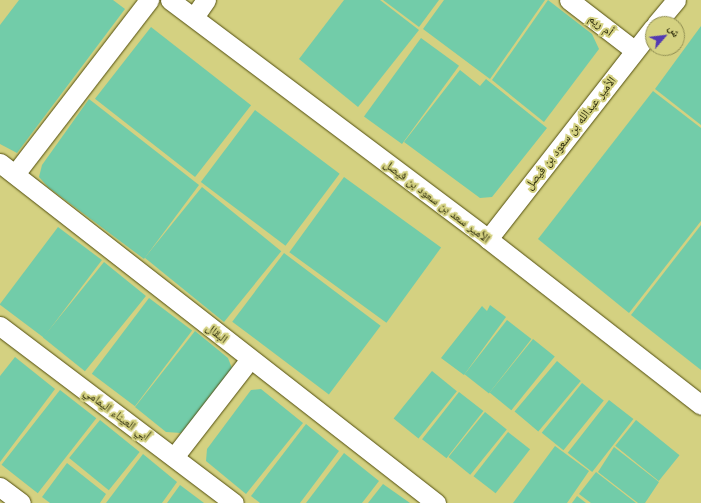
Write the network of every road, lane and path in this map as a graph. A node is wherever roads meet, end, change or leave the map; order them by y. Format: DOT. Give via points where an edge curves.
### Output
graph roads {
  1 [pos="148,0"];
  2 [pos="170,0"];
  3 [pos="206,0"];
  4 [pos="569,0"];
  5 [pos="676,0"];
  6 [pos="663,16"];
  7 [pos="194,17"];
  8 [pos="645,37"];
  9 [pos="634,50"];
  10 [pos="0,163"];
  11 [pos="15,174"];
  12 [pos="488,239"];
  13 [pos="3,336"];
  14 [pos="250,360"];
  15 [pos="701,406"];
  16 [pos="174,457"];
  17 [pos="0,487"];
  18 [pos="21,503"];
  19 [pos="234,503"];
  20 [pos="436,503"];
  1 -- 11 [label="street"];
  2 -- 7 [label="street, الأمير سعد بن سعود بن فيصل"];
  3 -- 7 [label="street"];
  4 -- 9 [label="street, أم ريم"];
  5 -- 6 [label="street"];
  7 -- 12 [label="street, الأمير سعد بن سعود بن فيصل"];
  8 -- 9 [label="street, الأمير عبدالله بن سعود بن فيصل"];
  9 -- 12 [label="street, الأمير عبدالله بن سعود بن فيصل"];
  10 -- 11 [label="street, البقال"];
  11 -- 14 [label="street, البقال"];
  12 -- 15 [label="street, الأمير سعد بن سعود بن فيصل"];
  13 -- 16 [label="street, أبي العيناء اليمامي"];
  14 -- 16 [label="street"];
  14 -- 20 [label="street, البقال"];
  16 -- 19 [label="street, أبي العيناء اليمامي"];
  17 -- 18 [label="street"];
}
